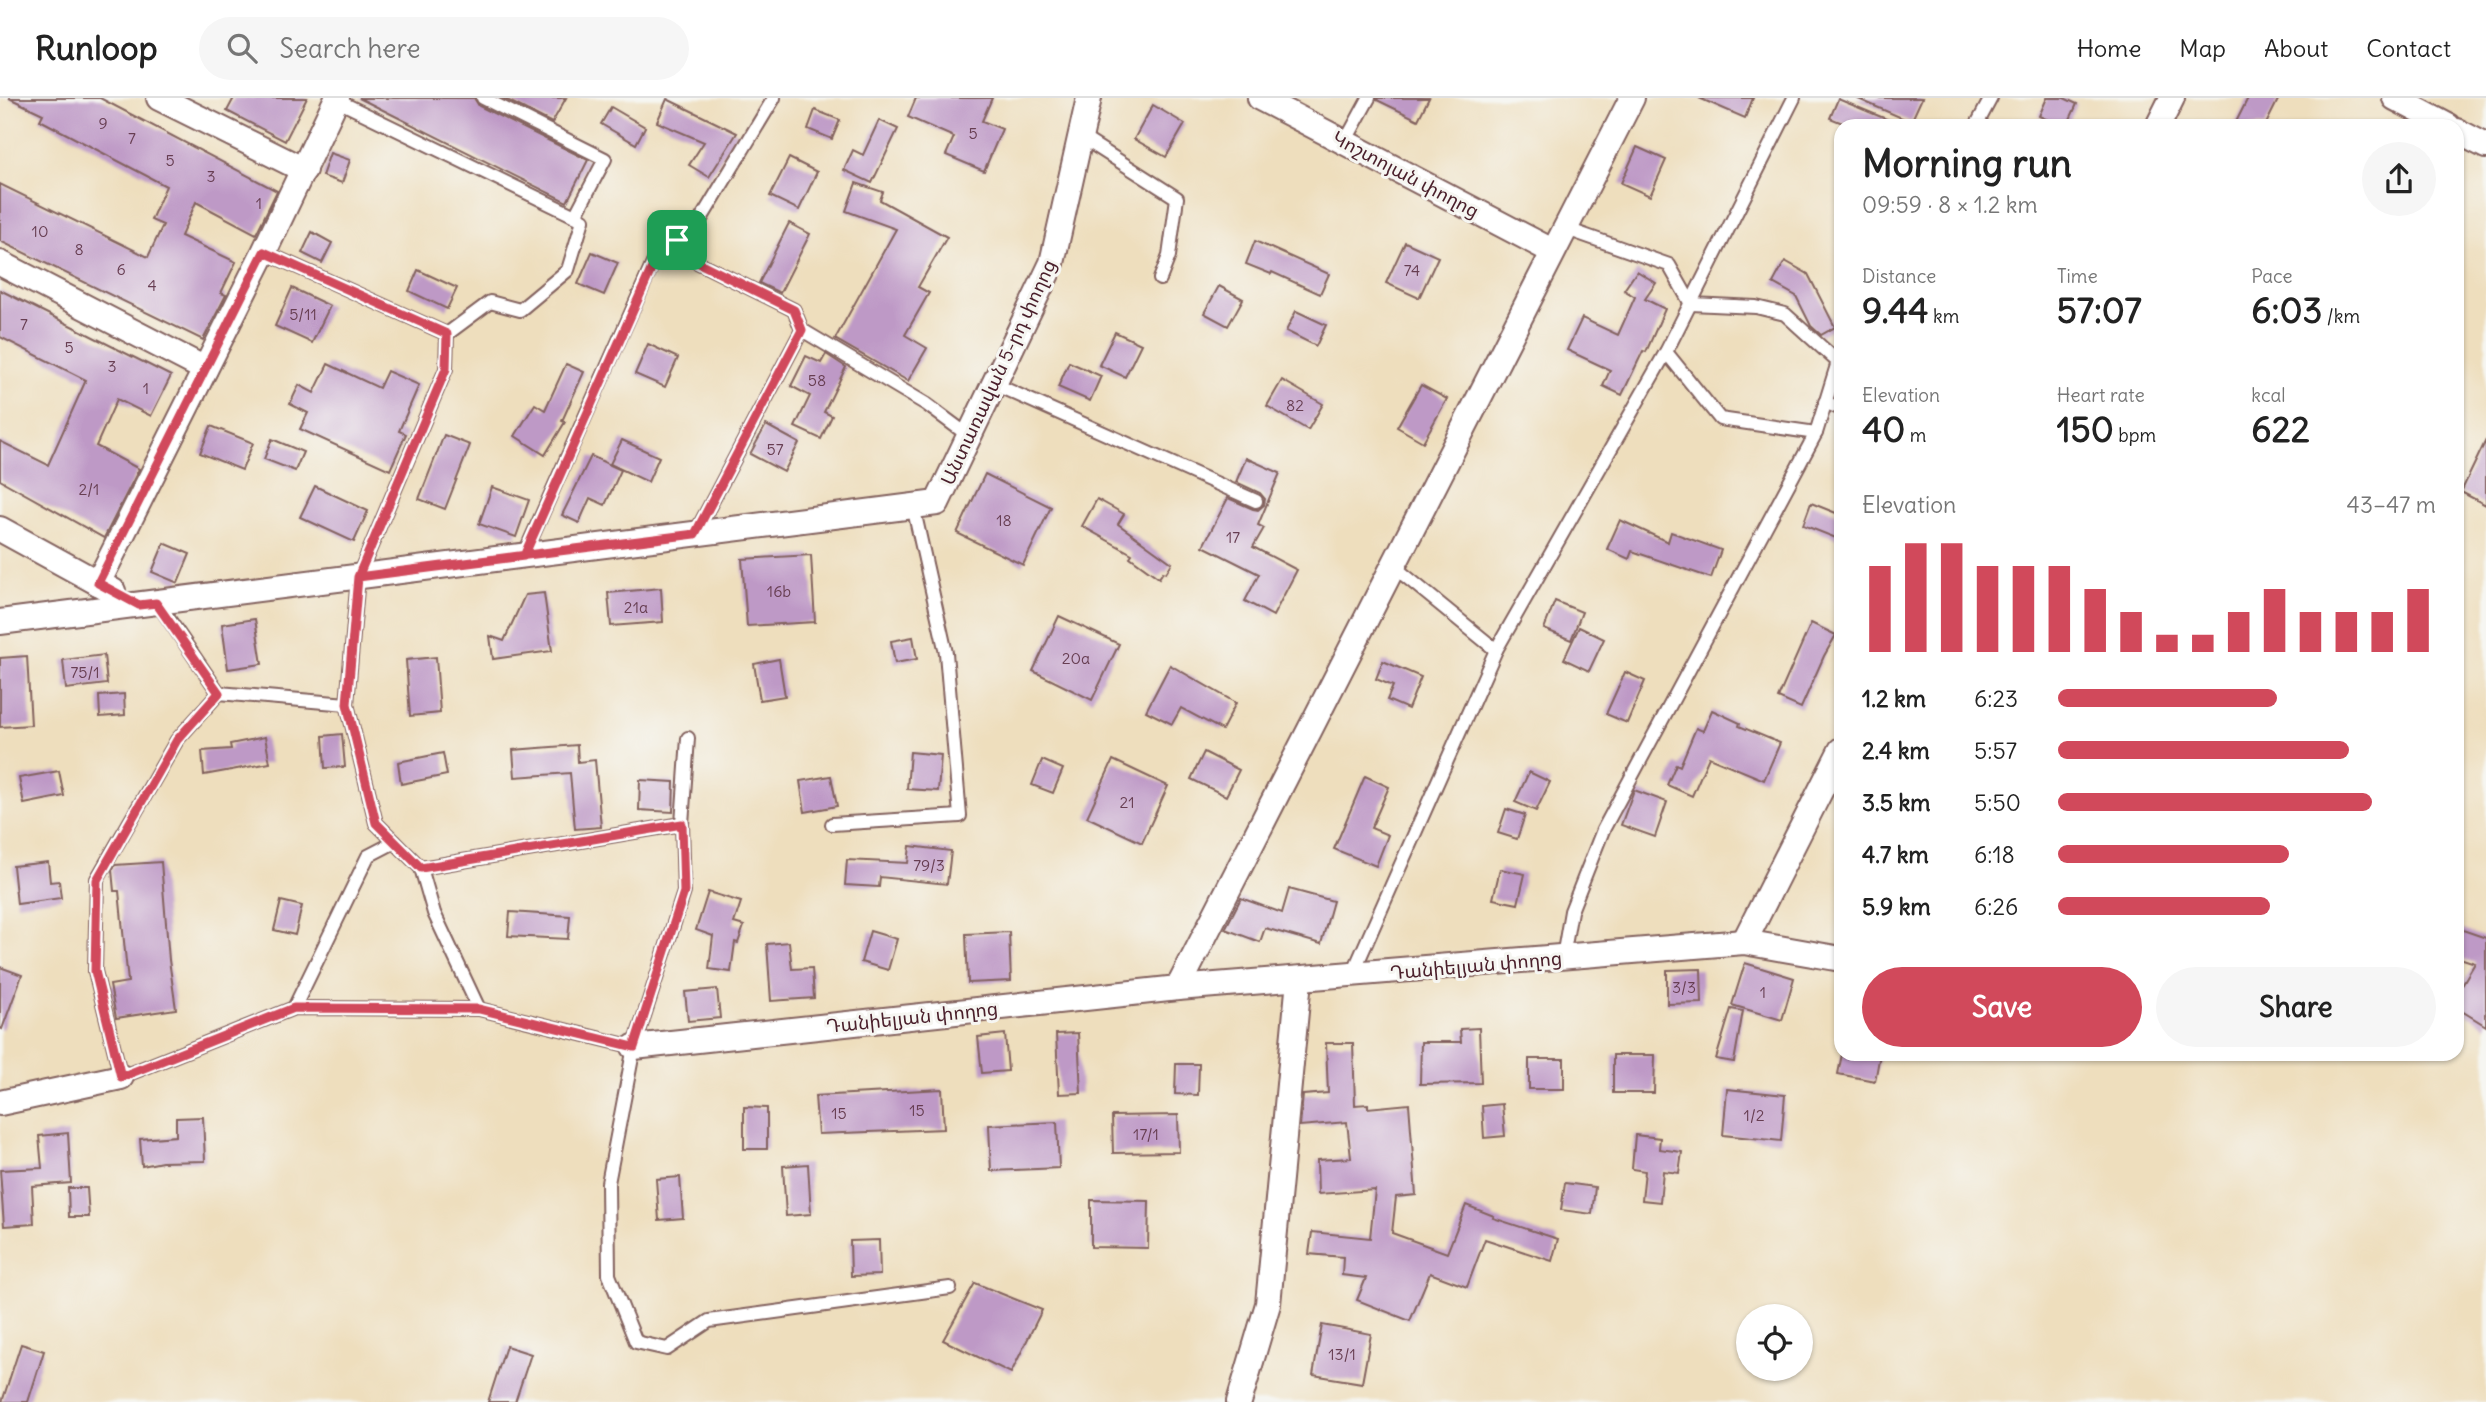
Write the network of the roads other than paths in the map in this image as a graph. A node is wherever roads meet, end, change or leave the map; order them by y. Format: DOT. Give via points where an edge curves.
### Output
graph roads {
  1 [pos="159,98"];
  2 [pos="483,98"];
  3 [pos="774,98"];
  4 [pos="1089,98"];
  5 [pos="1259,98"];
  6 [pos="1369,98"];
  7 [pos="1632,98"];
  8 [pos="1794,98"];
  9 [pos="1991,98"];
  10 [pos="2172,98"];
  11 [pos="2395,98"];
  12 [pos="336,99"];
  13 [pos="1980,119"];
  14 [pos="2162,119"];
  15 [pos="2435,119"];
  16 [pos="2464,135"];
  17 [pos="1079,136"];
  18 [pos="1345,142"];
  19 [pos="2486,146"];
  20 [pos="304,170"];
  21 [pos="575,216"];
  22 [pos="1564,228"];
  23 [pos="677,240"];
  24 [pos="1552,251"];
  25 [pos="264,252"];
  26 [pos="0,263"];
  27 [pos="1160,279"];
  28 [pos="1690,304"];
  29 [pos="802,330"];
  30 [pos="447,334"];
  31 [pos="1666,352"];
  32 [pos="1834,356"];
  33 [pos="205,369"];
  34 [pos="1834,375"];
  35 [pos="994,384"];
  36 [pos="1825,402"];
  37 [pos="1834,406"];
  38 [pos="1816,433"];
  39 [pos="969,436"];
  40 [pos="1256,501"];
  41 [pos="913,506"];
  42 [pos="0,529"];
  43 [pos="695,534"];
  44 [pos="524,556"];
  45 [pos="1392,565"];
  46 [pos="358,577"];
  47 [pos="98,583"];
  48 [pos="148,604"];
  49 [pos="0,622"];
  50 [pos="1496,650"];
  51 [pos="219,693"];
  52 [pos="347,704"];
  53 [pos="688,738"];
  54 [pos="1834,764"];
  55 [pos="682,824"];
  56 [pos="832,824"];
  57 [pos="395,842"];
  58 [pos="421,868"];
  59 [pos="1744,942"];
  60 [pos="1563,957"];
  61 [pos="1834,958"];
  62 [pos="1352,975"];
  63 [pos="1299,980"];
  64 [pos="1178,988"];
  65 [pos="294,1008"];
  66 [pos="479,1009"];
  67 [pos="634,1047"];
  68 [pos="121,1077"];
  69 [pos="0,1103"];
  70 [pos="950,1288"];
  71 [pos="1239,1402"];
  1 -- 20 [label="street"];
  2 -- 21 [label="lane" via="605,159"];
  3 -- 23 [label="lane" via="695,229"];
  4 -- 17 [label="street, Անտառավան 5-րդ փողոց"];
  5 -- 18 [label="street, Կոշտոյան փողոց"];
  6 -- 18 [label="lane"];
  7 -- 22 [label="street"];
  8 -- 28 [label="lane"];
  9 -- 13 [label="lane"];
  10 -- 14 [label="street"];
  11 -- 15 [label="street"];
  12 -- 20 [label="street"];
  12 -- 21 [label="lane"];
  16 -- 19 [label="street"];
  17 -- 27 [label="lane" via="1177,198 1169,256"];
  17 -- 35 [label="street, Անտառավան 5-րդ փողոց" via="1052,263"];
  18 -- 24 [label="street, Կոշտոյան փողոց"];
  20 -- 25 [label="street"];
  21 -- 30 [label="lane" via="583,220 568,270 520,310 490,302"];
  22 -- 24 [label="street"];
  22 -- 28 [label="lane" via="1669,265"];
  23 -- 29 [label="lane" via="689,258 794,310"];
  23 -- 44 [label="lane" via="659,252"];
  24 -- 45 [label="street"];
  25 -- 30 [label="lane"];
  25 -- 33 [label="street"];
  26 -- 33 [label="street"];
  28 -- 31 [label="lane"];
  28 -- 32 [label="lane" via="1756,307 1785,314"];
  29 -- 39 [label="lane" via="926,404"];
  29 -- 43 [label="lane"];
  30 -- 46 [label="lane" via="446,369"];
  31 -- 38 [label="lane" via="1720,419"];
  31 -- 50 [label="lane"];
  33 -- 47 [label="street"];
  34 -- 36 [label="lane"];
  35 -- 39 [label="street, Անտառավան 5-րդ փողոց"];
  35 -- 40 [label="lane"];
  36 -- 37 [label="lane"];
  36 -- 38 [label="lane"];
  38 -- 60 [label="lane" via="1603,830 1571,911"];
  39 -- 41 [label="street, Անտառավան 5-րդ փողոց" via="937,503"];
  41 -- 43 [label="street, Անտառավան 5-րդ փողոց"];
  41 -- 56 [label="lane" via="947,653 960,816"];
  42 -- 47 [label="street"];
  43 -- 44 [label="street, Անտառավան 5-րդ փողոց"];
  44 -- 46 [label="street, Անտառավան 5-րդ փողոց"];
  45 -- 50 [label="lane"];
  45 -- 64 [label="street"];
  46 -- 48 [label="street, Անտառավան 5-րդ փողոց"];
  46 -- 52 [label="lane"];
  47 -- 48 [label="street"];
  48 -- 49 [label="street, Անտառավան 5-րդ փողոց"];
  48 -- 51 [label="lane"];
  50 -- 62 [label="lane"];
  51 -- 52 [label="lane"];
  51 -- 68 [label="lane" via="177,740 97,880 95,971"];
  52 -- 57 [label="lane" via="376,823"];
  53 -- 55 [label="lane"];
  54 -- 59 [label="street"];
  55 -- 58 [label="lane"];
  55 -- 67 [label="lane" via="684,892"];
  57 -- 58 [label="lane"];
  57 -- 65 [label="lane" via="368,856"];
  58 -- 66 [label="lane" via="434,914"];
  59 -- 60 [label="street, Դանիելյան փողոց"];
  59 -- 61 [label="street, Դանիելյան փողոց"];
  60 -- 62 [label="street, Դանիելյան փողոց"];
  62 -- 63 [label="street, Դանիելյան փողոց"];
  63 -- 64 [label="street, Դանիելյան փողոց"];
  63 -- 71 [label="street" via="1268,1304"];
  64 -- 67 [label="street, Դանիելյան փողոց"];
  65 -- 66 [label="lane, Դանիելյան փողոց"];
  65 -- 68 [label="lane, Դանիելյան փողոց"];
  66 -- 67 [label="lane, Դանիելյան փողոց"];
  67 -- 70 [label="lane" via="608,1183 610,1275 636,1342 667,1349 709,1321"];
  68 -- 69 [label="street, Դանիելյան փողոց"];
}
